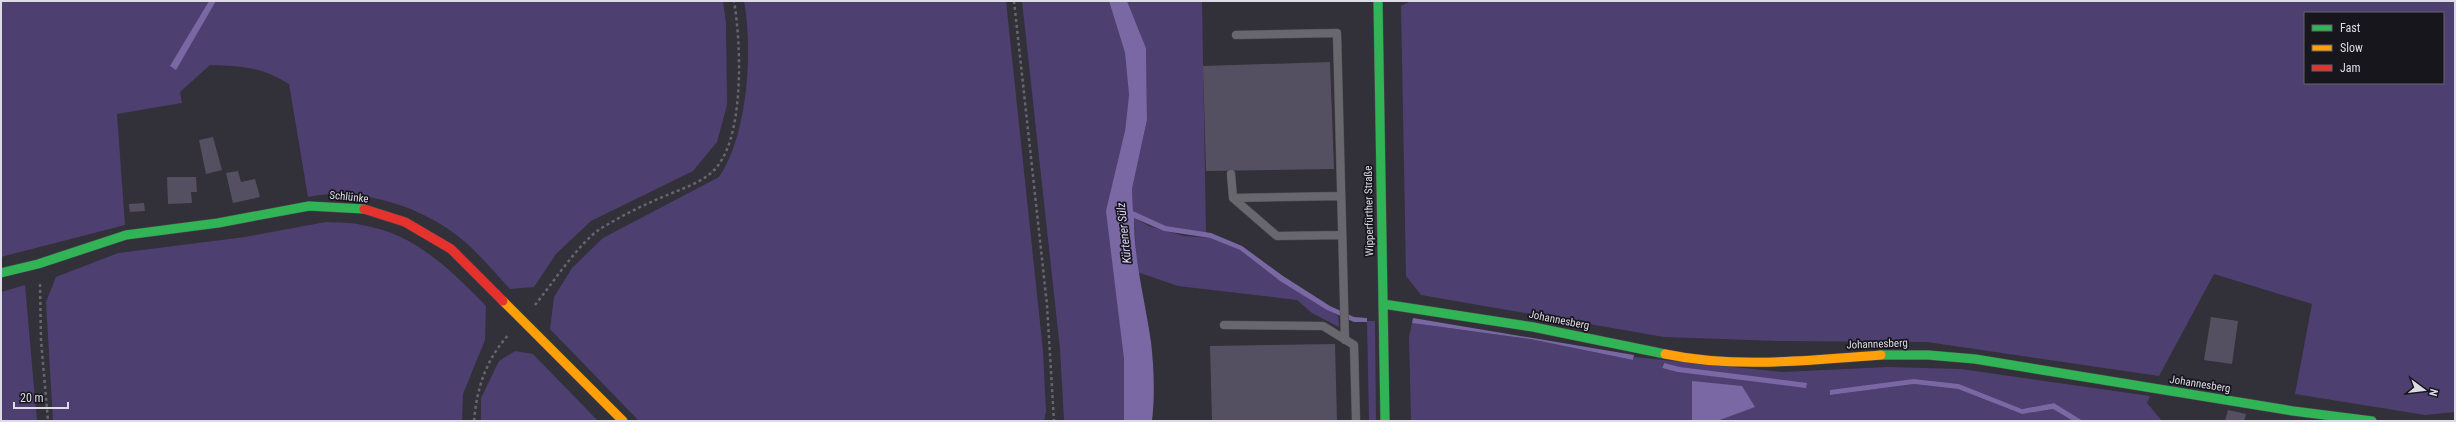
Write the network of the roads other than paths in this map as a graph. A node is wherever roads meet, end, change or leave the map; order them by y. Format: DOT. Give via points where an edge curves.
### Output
graph roads {
  1 [pos="1378,1"];
  2 [pos="1236,35"];
  3 [pos="1231,174"];
  4 [pos="1341,196"];
  5 [pos="1233,198"];
  6 [pos="1342,235"];
  7 [pos="1,273"];
  8 [pos="1383,304"];
  9 [pos="1224,325"];
  10 [pos="1345,340"];
  11 [pos="623,421"];
  12 [pos="1356,421"];
  13 [pos="1385,421"];
  14 [pos="2372,421"];
  1 -- 8 [label="street, Wipperfürther Straße"];
  2 -- 4 [label="lane" via="1337,33"];
  3 -- 5 [label="lane"];
  4 -- 5 [label="lane"];
  4 -- 6 [label="lane"];
  5 -- 6 [label="lane" via="1277,236"];
  6 -- 10 [label="lane"];
  7 -- 11 [label="street, Schlünke" via="38,264 126,235 218,223 309,206 364,209 405,222 451,249"];
  8 -- 13 [label="street, Wipperfürther Straße"];
  8 -- 14 [label="street, Johannesberg" via="1533,327 1681,357 1738,362 1783,362 1887,355 1975,359 2293,411"];
  9 -- 10 [label="lane" via="1323,326"];
  10 -- 12 [label="lane" via="1354,345"];
}
